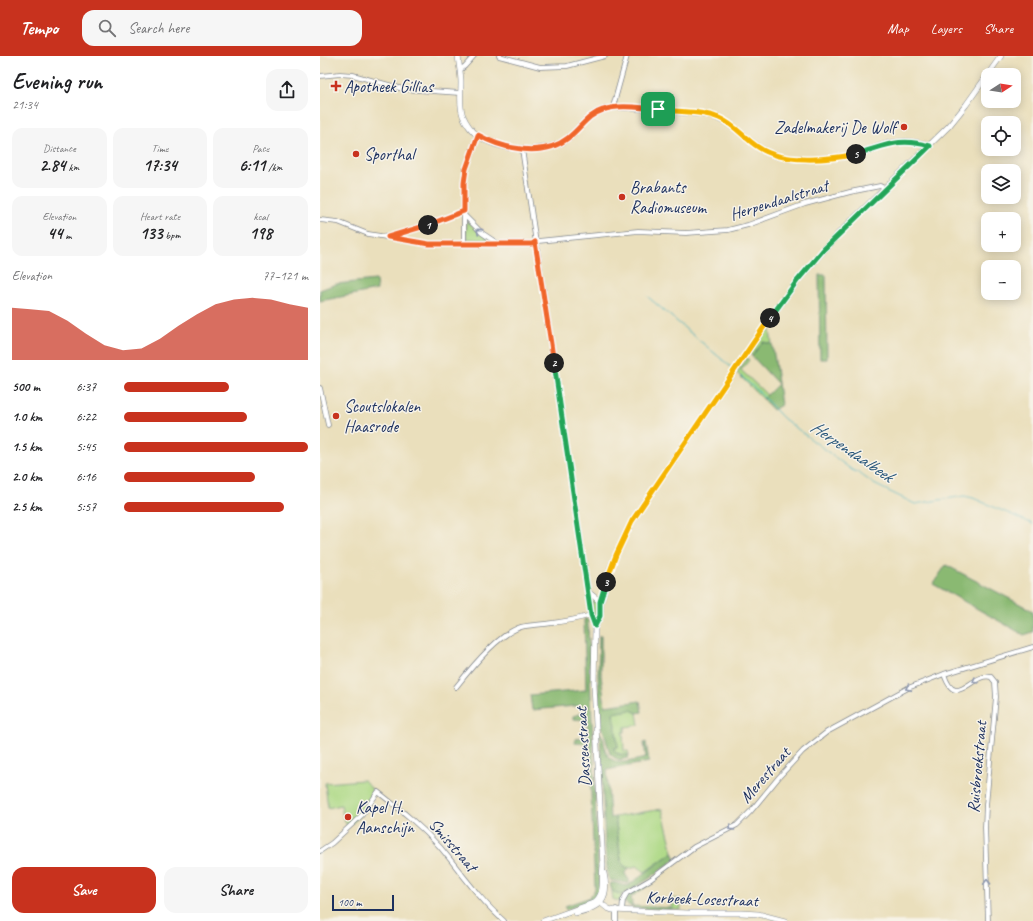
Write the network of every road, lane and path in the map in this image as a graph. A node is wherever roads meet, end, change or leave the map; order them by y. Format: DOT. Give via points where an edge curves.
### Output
graph roads {
  1 [pos="458,56"];
  2 [pos="474,56"];
  3 [pos="498,56"];
  4 [pos="605,56"];
  5 [pos="627,56"];
  6 [pos="1001,56"];
  7 [pos="460,70"];
  8 [pos="320,76"];
  9 [pos="460,93"];
  10 [pos="613,107"];
  11 [pos="478,135"];
  12 [pos="930,146"];
  13 [pos="522,149"];
  14 [pos="886,189"];
  15 [pos="464,213"];
  16 [pos="320,220"];
  17 [pos="388,237"];
  18 [pos="535,242"];
  19 [pos="464,243"];
  20 [pos="498,243"];
  21 [pos="320,388"];
  22 [pos="328,425"];
  23 [pos="588,592"];
  24 [pos="597,599"];
  25 [pos="589,602"];
  26 [pos="591,616"];
  27 [pos="598,619"];
  28 [pos="595,626"];
  29 [pos="1033,647"];
  30 [pos="944,674"];
  31 [pos="456,687"];
  32 [pos="320,851"];
  33 [pos="600,900"];
  34 [pos="619,909"];
  35 [pos="504,921"];
  36 [pos="543,921"];
  37 [pos="616,921"];
  38 [pos="785,921"];
  39 [pos="988,921"];
  1 -- 7 [label="street"];
  2 -- 7 [label="street"];
  3 -- 4 [label="street" via="540,67 567,66"];
  5 -- 10 [label="street"];
  6 -- 12 [label="street, Dassenstraat" via="966,105"];
  7 -- 9 [label="street"];
  8 -- 9 [label="street" via="340,74 404,89"];
  9 -- 11 [label="street" via="464,117"];
  10 -- 12 [label="street" via="658,109 714,116 729,123 761,149 788,158 838,157 896,142"];
  10 -- 13 [label="street" via="592,116 570,137 556,145 540,149"];
  11 -- 13 [label="street" via="496,144"];
  11 -- 15 [label="street" via="466,169"];
  12 -- 14 [label="street, Dassenstraat"];
  13 -- 18 [label="street"];
  14 -- 18 [label="street, Herpendaalstraat" via="880,186 850,192 728,230 686,233 638,231"];
  14 -- 24 [label="street, Dassenstraat" via="824,249 780,304 632,521 616,555 603,593"];
  15 -- 17 [label="street"];
  15 -- 19 [label="street"];
  20 -- 15 [label="street, one-way" via="478,230"];
  16 -- 17 [label="street, Herpendaalstraat" via="338,222 368,234"];
  17 -- 19 [label="street, Herpendaalstraat" via="429,244"];
  18 -- 20 [label="street, Herpendaalstraat"];
  18 -- 23 [label="street"];
  19 -- 20 [label="street, Herpendaalstraat"];
  21 -- 22 [label="street"];
  23 -- 24 [label="street"];
  23 -- 25 [label="street"];
  24 -- 25 [label="street" via="591,599"];
  24 -- 27 [label="street, Dassenstraat"];
  25 -- 26 [label="street, Dassenstraat"];
  26 -- 27 [label="street" via="594,620"];
  26 -- 28 [label="street, Dassenstraat"];
  26 -- 31 [label="street" via="524,626 514,630 501,638"];
  27 -- 28 [label="street, Dassenstraat"];
  28 -- 33 [label="street, Dassenstraat" via="594,670 603,866"];
  29 -- 30 [label="street, Merestraat"];
  30 -- 34 [label="street, Merestraat, one-way" via="908,688 821,737 795,760 752,811 737,824 694,847 651,879 627,893"];
  39 -- 30 [label="street, Ruisbroekstraat, one-way" via="985,827 996,697 995,682 991,677 980,677 963,688 953,690 947,684"];
  32 -- 35 [label="street, Smisstraat" via="363,814 378,792 421,827 480,898"];
  33 -- 34 [label="street"];
  33 -- 36 [label="street"];
  34 -- 37 [label="street"];
  34 -- 38 [label="street, Korbeek-Losestraat" via="688,913 742,912"];
}
